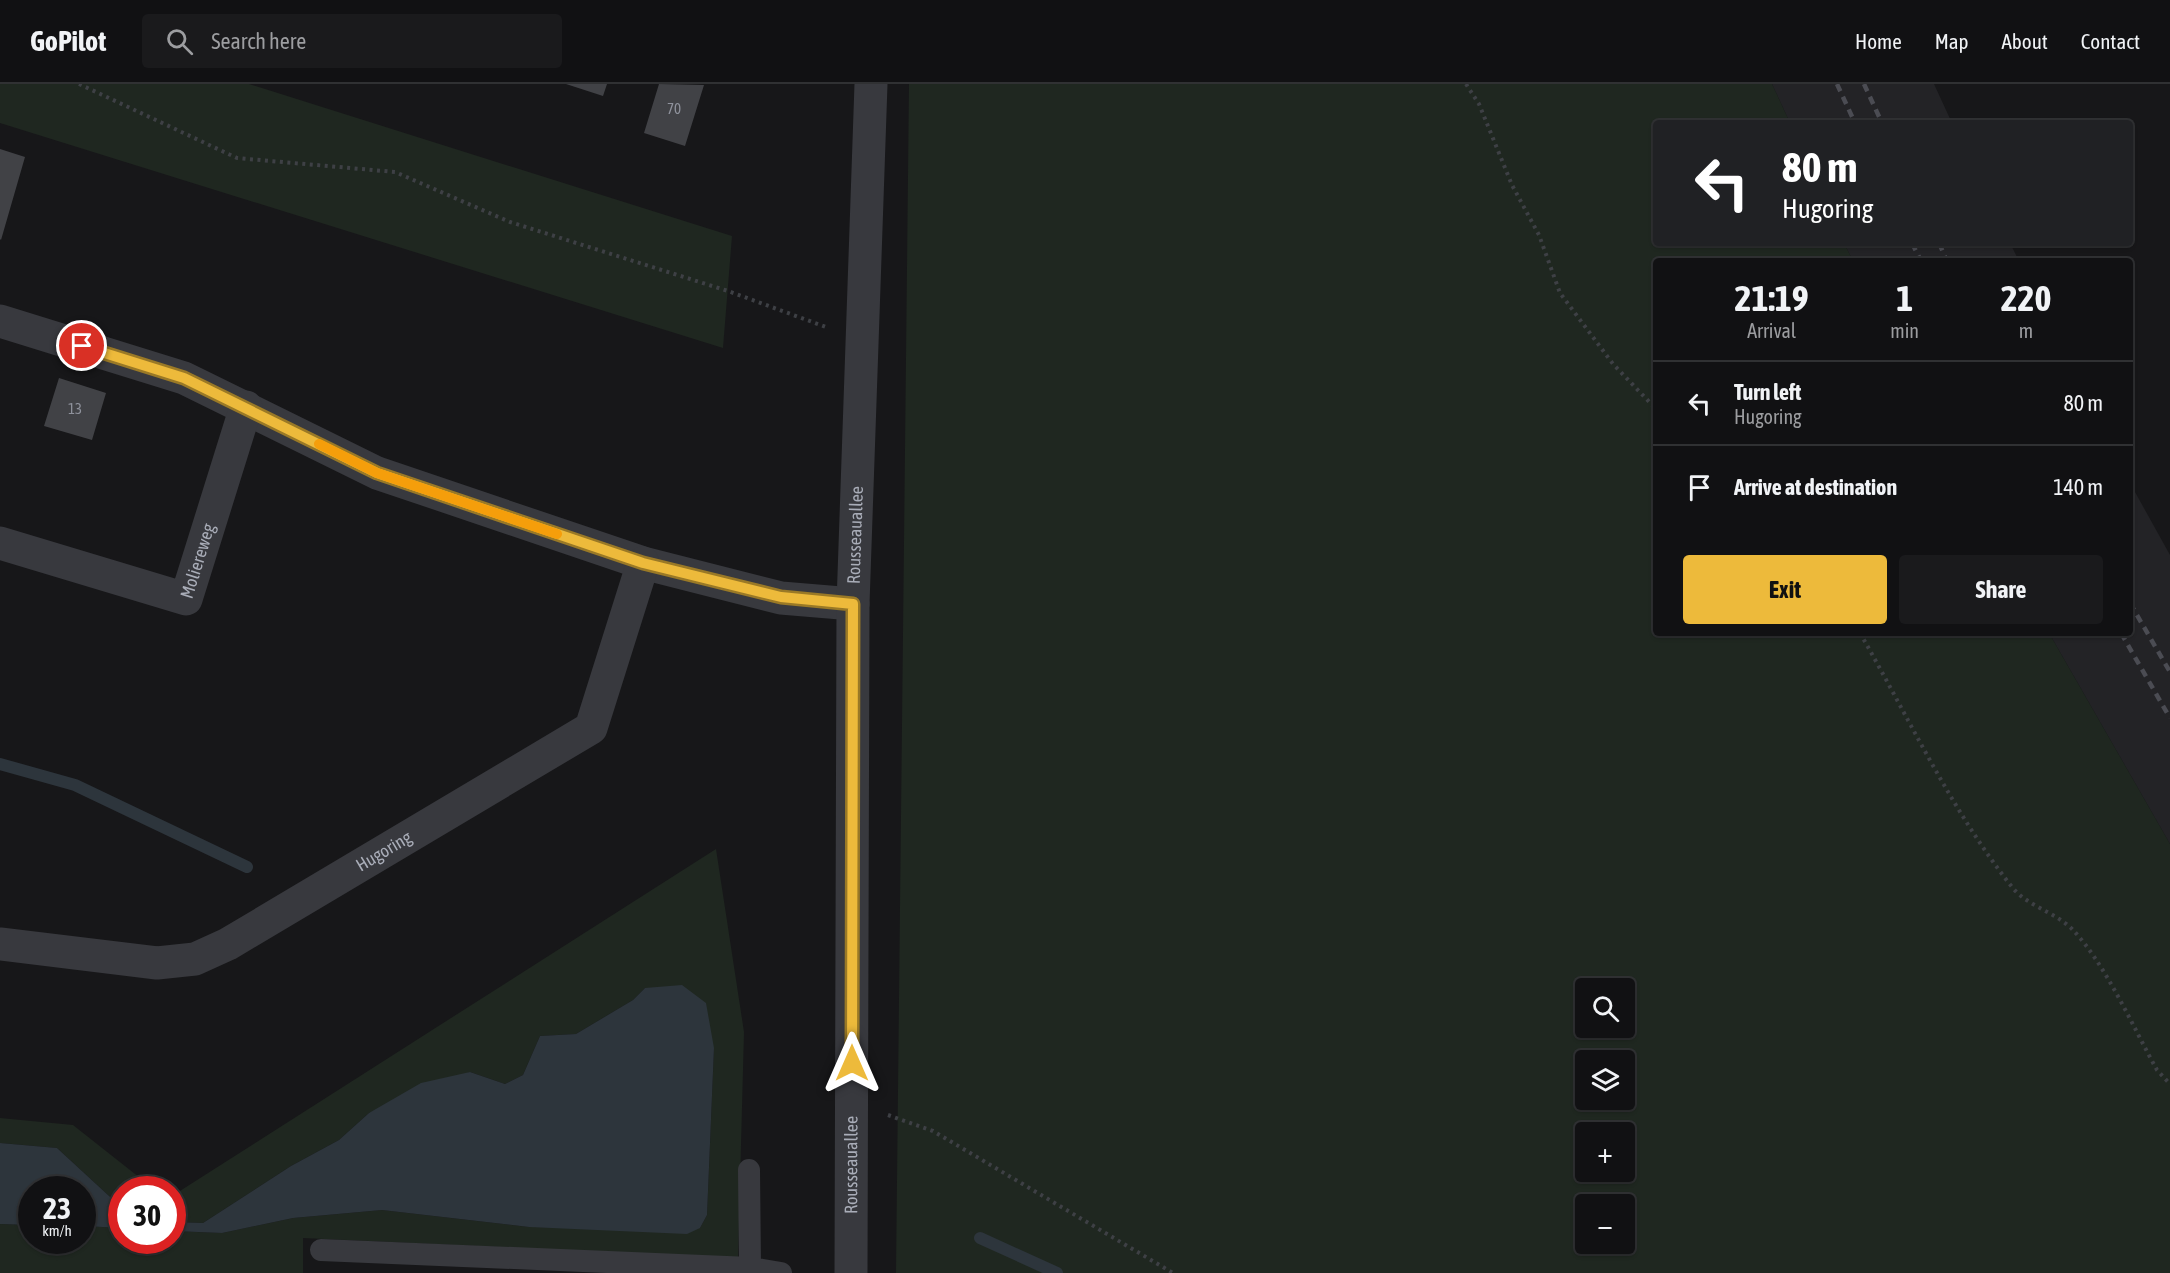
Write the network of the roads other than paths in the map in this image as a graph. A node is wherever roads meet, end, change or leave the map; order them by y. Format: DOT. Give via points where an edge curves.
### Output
graph roads {
  1 [pos="871,84"];
  2 [pos="0,321"];
  3 [pos="246,407"];
  4 [pos="0,543"];
  5 [pos="643,563"];
  6 [pos="853,604"];
  7 [pos="0,944"];
  8 [pos="749,1170"];
  9 [pos="321,1250"];
  10 [pos="750,1268"];
  11 [pos="781,1273"];
  12 [pos="851,1273"];
  1 -- 6 [label="street, Rousseauallee"];
  2 -- 3 [label="street" via="184,378"];
  3 -- 4 [label="street, Moliereweg" via="186,599"];
  3 -- 5 [label="street" via="377,473"];
  5 -- 6 [label="street" via="781,597"];
  5 -- 7 [label="street, Hugoring" via="591,728 238,938 195,959 157,963"];
  6 -- 12 [label="street, Rousseauallee"];
  8 -- 10 [label="lane"];
  9 -- 10 [label="lane"];
  10 -- 11 [label="lane"];
}
